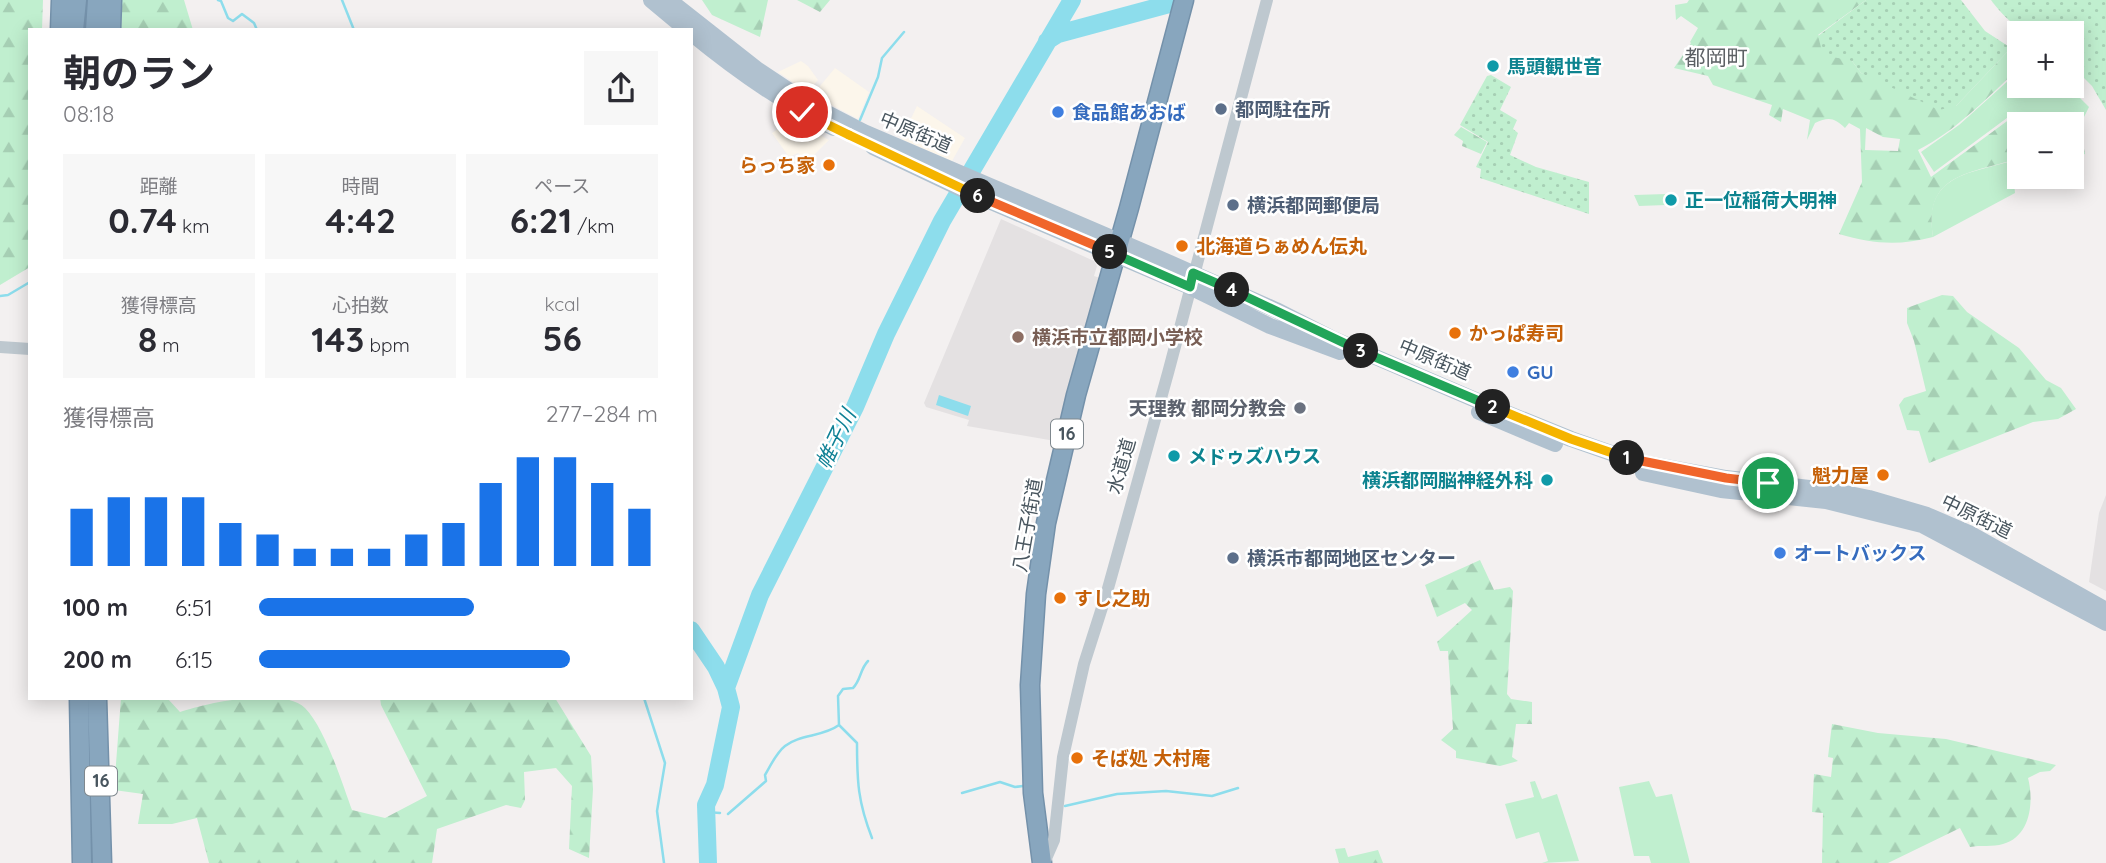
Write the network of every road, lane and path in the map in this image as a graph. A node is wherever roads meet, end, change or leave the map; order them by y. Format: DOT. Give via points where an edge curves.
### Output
graph roads {
  1 [pos="61,0"];
  2 [pos="77,0"];
  3 [pos="97,0"];
  4 [pos="112,0"];
  5 [pos="651,0"];
  6 [pos="669,0"];
  7 [pos="1268,0"];
  8 [pos="1182,8"];
  9 [pos="60,28"];
  10 [pos="74,28"];
  11 [pos="95,28"];
  12 [pos="111,28"];
  13 [pos="685,28"];
  14 [pos="693,34"];
  15 [pos="954,178"];
  16 [pos="1117,249"];
  17 [pos="1192,280"];
  18 [pos="0,347"];
  19 [pos="28,349"];
  20 [pos="2067,596"];
  21 [pos="2106,610"];
  22 [pos="2106,623"];
  23 [pos="79,700"];
  24 [pos="97,700"];
  25 [pos="1054,840"];
  26 [pos="82,863"];
  27 [pos="102,863"];
  28 [pos="1043,863"];
  29 [pos="1053,863"];
  1 -- 9 [label="highway"];
  2 -- 10 [label="highway"];
  3 -- 11 [label="highway"];
  4 -- 12 [label="highway"];
  5 -- 13 [label="main road, 中原街道"];
  6 -- 15 [label="main road, 中原街道" via="806,102"];
  7 -- 17 [label="street, 水道道"];
  8 -- 16 [label="highway, 八王子街道 / 16"];
  14 -- 15 [label="main road, 中原街道" via="802,112"];
  15 -- 16 [label="main road, 中原街道"];
  16 -- 17 [label="main road, 中原街道"];
  16 -- 28 [label="highway, 八王子街道 / 16" via="1076,395 1046,523 1036,594 1030,751"];
  17 -- 20 [label="main road, 中原街道" via="1276,310 1331,338 1634,461 1869,498 1927,515 1969,533"];
  17 -- 25 [label="street, 水道道" via="1084,664 1063,757"];
  18 -- 19 [label="street"];
  20 -- 21 [label="main road, 中原街道"];
  20 -- 22 [label="main road, 中原街道"];
  23 -- 26 [label="highway, 16"];
  24 -- 27 [label="highway, 16"];
  25 -- 28 [label="street, 水道道"];
  25 -- 29 [label="street"];
}
